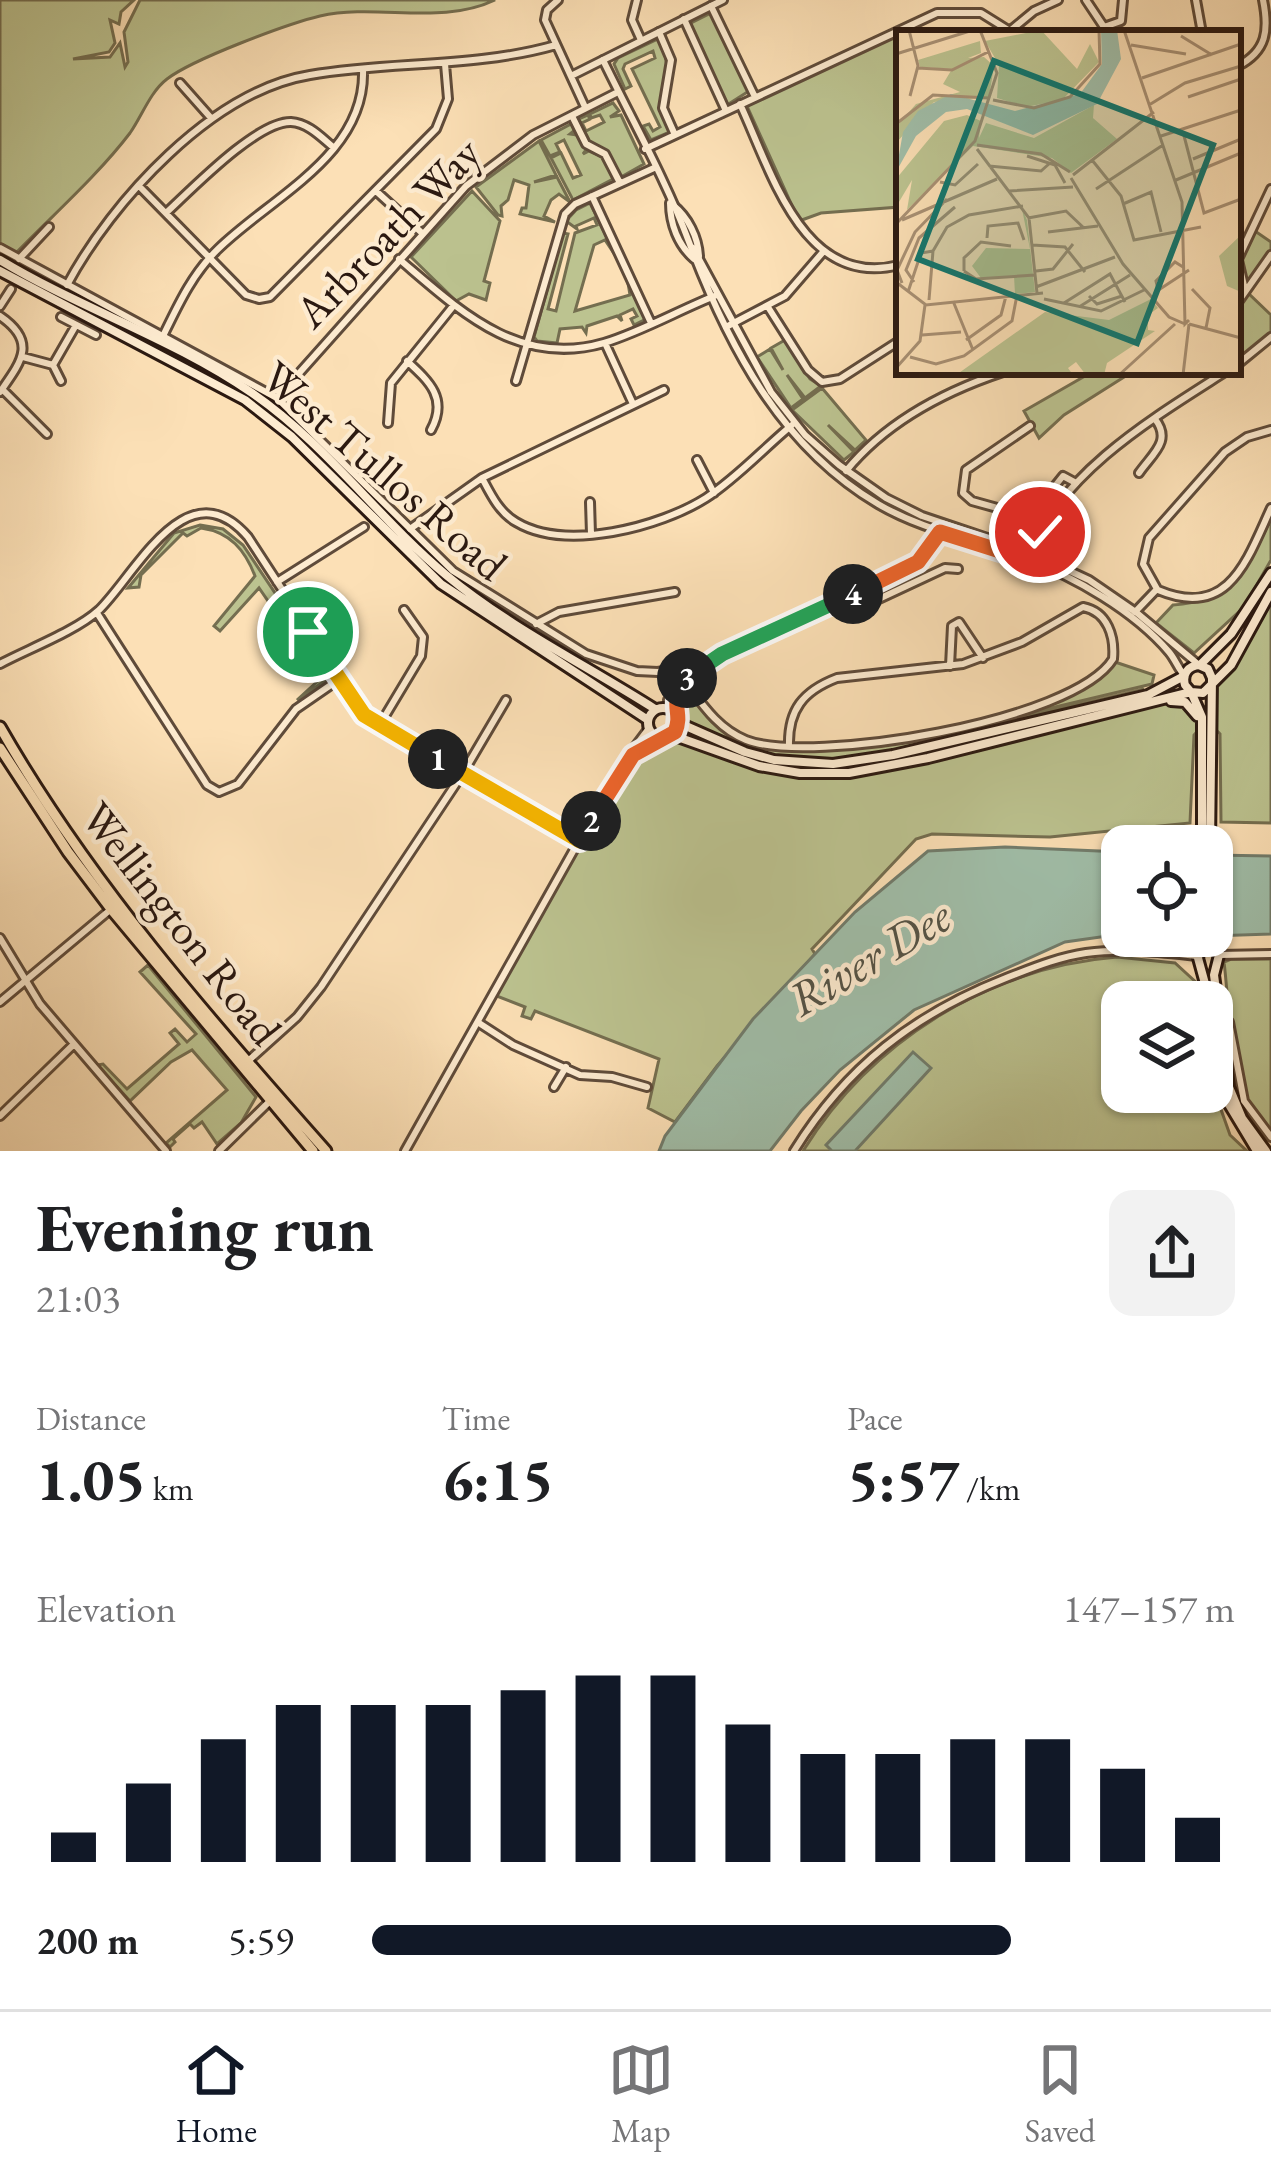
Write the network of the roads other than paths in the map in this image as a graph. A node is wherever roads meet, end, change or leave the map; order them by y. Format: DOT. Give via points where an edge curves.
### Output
graph roads {
  1 [pos="558,0"];
  2 [pos="637,0"];
  3 [pos="691,0"];
  4 [pos="723,0"];
  5 [pos="1058,0"];
  6 [pos="1085,0"];
  7 [pos="1123,0"];
  8 [pos="1196,0"];
  9 [pos="1263,0"];
  10 [pos="711,6"];
  11 [pos="697,13"];
  12 [pos="684,19"];
  13 [pos="901,30"];
  14 [pos="1009,30"];
  15 [pos="1014,30"];
  16 [pos="1201,30"];
  17 [pos="658,32"];
  18 [pos="896,33"];
  19 [pos="641,40"];
  20 [pos="556,45"];
  21 [pos="603,60"];
  22 [pos="445,64"];
  23 [pos="1241,64"];
  24 [pos="363,70"];
  25 [pos="571,76"];
  26 [pos="180,82"];
  27 [pos="618,92"];
  28 [pos="755,98"];
  29 [pos="740,104"];
  30 [pos="586,107"];
  31 [pos="727,111"];
  32 [pos="572,114"];
  33 [pos="211,118"];
  34 [pos="675,135"];
  35 [pos="333,147"];
  36 [pos="645,149"];
  37 [pos="654,167"];
  38 [pos="620,183"];
  39 [pos="140,187"];
  40 [pos="1271,189"];
  41 [pos="376,191"];
  42 [pos="592,196"];
  43 [pos="670,203"];
  44 [pos="166,213"];
  45 [pos="49,227"];
  46 [pos="422,233"];
  47 [pos="0,248"];
  48 [pos="823,252"];
  49 [pos="1241,253"];
  50 [pos="1271,255"];
  51 [pos="209,258"];
  52 [pos="697,258"];
  53 [pos="19,259"];
  54 [pos="399,259"];
  55 [pos="0,260"];
  56 [pos="896,265"];
  57 [pos="0,271"];
  58 [pos="1241,272"];
  59 [pos="67,285"];
  60 [pos="11,289"];
  61 [pos="1245,290"];
  62 [pos="715,296"];
  63 [pos="1241,297"];
  64 [pos="454,305"];
  65 [pos="0,306"];
  66 [pos="768,307"];
  67 [pos="0,316"];
  68 [pos="61,317"];
  69 [pos="651,323"];
  70 [pos="729,325"];
  71 [pos="76,326"];
  72 [pos="164,334"];
  73 [pos="96,335"];
  74 [pos="1271,337"];
  75 [pos="896,342"];
  76 [pos="605,343"];
  77 [pos="527,345"];
  78 [pos="23,357"];
  79 [pos="407,361"];
  80 [pos="1241,362"];
  81 [pos="53,365"];
  82 [pos="996,375"];
  83 [pos="1221,375"];
  84 [pos="61,381"];
  85 [pos="516,382"];
  86 [pos="664,390"];
  87 [pos="1,391"];
  88 [pos="277,398"];
  89 [pos="634,404"];
  90 [pos="1155,419"];
  91 [pos="388,423"];
  92 [pos="791,426"];
  93 [pos="1030,426"];
  94 [pos="431,430"];
  95 [pos="1271,430"];
  96 [pos="47,434"];
  97 [pos="698,460"];
  98 [pos="1139,473"];
  99 [pos="844,474"];
  100 [pos="482,478"];
  101 [pos="1076,483"];
  102 [pos="714,493"];
  103 [pos="590,502"];
  104 [pos="1271,508"];
  105 [pos="364,527"];
  106 [pos="941,529"];
  107 [pos="408,530"];
  108 [pos="590,534"];
  109 [pos="1027,555"];
  110 [pos="958,569"];
  111 [pos="1271,573"];
  112 [pos="277,583"];
  113 [pos="1157,589"];
  114 [pos="675,592"];
  115 [pos="858,592"];
  116 [pos="1271,592"];
  117 [pos="404,610"];
  118 [pos="1119,610"];
  119 [pos="97,613"];
  120 [pos="1138,613"];
  121 [pos="1107,622"];
  122 [pos="536,624"];
  123 [pos="983,658"];
  124 [pos="705,663"];
  125 [pos="0,664"];
  126 [pos="1199,665"];
  127 [pos="950,667"];
  128 [pos="675,670"];
  129 [pos="1184,676"];
  130 [pos="339,680"];
  131 [pos="685,681"];
  132 [pos="1211,685"];
  133 [pos="1191,692"];
  134 [pos="506,700"];
  135 [pos="668,700"];
  136 [pos="1157,702"];
  137 [pos="655,709"];
  138 [pos="674,712"];
  139 [pos="679,723"];
  140 [pos="648,724"];
  141 [pos="380,726"];
  142 [pos="0,727"];
  143 [pos="1205,729"];
  144 [pos="666,737"];
  145 [pos="789,746"];
  146 [pos="0,748"];
  147 [pos="619,772"];
  148 [pos="463,773"];
  149 [pos="1206,825"];
  150 [pos="580,841"];
  151 [pos="115,907"];
  152 [pos="0,938"];
  153 [pos="1233,951"];
  154 [pos="1101,953"];
  155 [pos="1271,954"];
  156 [pos="25,980"];
  157 [pos="0,1002"];
  158 [pos="479,1022"];
  159 [pos="1233,1043"];
  160 [pos="73,1045"];
  161 [pos="244,1064"];
  162 [pos="566,1067"];
  163 [pos="554,1087"];
  164 [pos="647,1088"];
  165 [pos="273,1098"];
  166 [pos="1233,1100"];
  167 [pos="1233,1111"];
  168 [pos="0,1116"];
  169 [pos="1271,1136"];
  170 [pos="166,1151"];
  171 [pos="219,1151"];
  172 [pos="313,1151"];
  173 [pos="326,1151"];
  174 [pos="405,1151"];
  175 [pos="794,1151"];
  176 [pos="1257,1151"];
  177 [pos="1266,1151"];
  1 -- 20 [label="street" via="544,15"];
  2 -- 19 [label="street" via="632,20"];
  3 -- 11 [label="street"];
  4 -- 10 [label="street"];
  5 -- 15 [label="street"];
  6 -- 7 [label="street" via="1104,27 1120,22"];
  8 -- 16 [label="street"];
  9 -- 23 [label="street" via="1265,40"];
  10 -- 11 [label="street"];
  10 -- 28 [label="street"];
  11 -- 12 [label="street"];
  12 -- 17 [label="street"];
  12 -- 31 [label="street"];
  13 -- 14 [label="street" via="938,13 981,13"];
  17 -- 19 [label="street"];
  17 -- 34 [label="street" via="671,60 663,108"];
  18 -- 28 [label="street"];
  19 -- 21 [label="street"];
  20 -- 22 [label="street"];
  20 -- 25 [label="street"];
  21 -- 25 [label="street"];
  21 -- 27 [label="street"];
  22 -- 24 [label="street"];
  22 -- 41 [label="street" via="441,121"];
  24 -- 33 [label="street" via="273,83"];
  24 -- 35 [label="street" via="360,107"];
  25 -- 30 [label="street"];
  26 -- 33 [label="street"];
  27 -- 30 [label="street, Arbroath Way"];
  27 -- 36 [label="street"];
  28 -- 29 [label="street"];
  29 -- 31 [label="street"];
  29 -- 48 [label="street" via="797,224"];
  30 -- 32 [label="street, Arbroath Way"];
  31 -- 34 [label="street"];
  32 -- 38 [label="street" via="585,144 605,154"];
  32 -- 46 [label="street, Arbroath Way" via="499,158"];
  33 -- 39 [label="street"];
  34 -- 36 [label="street"];
  35 -- 44 [label="street" via="304,125 280,124"];
  35 -- 51 [label="street"];
  36 -- 37 [label="street"];
  37 -- 38 [label="street"];
  37 -- 43 [label="street"];
  38 -- 42 [label="street"];
  39 -- 44 [label="street"];
  39 -- 59 [label="street"];
  40 -- 49 [label="street"];
  41 -- 46 [label="street"];
  41 -- 51 [label="street" via="270,297 247,295"];
  42 -- 69 [label="street"];
  42 -- 77 [label="street" via="561,221"];
  43 -- 52 [label="street"];
  43 -- 52 [label="street" via="685,251"];
  43 -- 52 [label="street" via="699,244"];
  44 -- 51 [label="street"];
  45 -- 53 [label="street"];
  46 -- 54 [label="street, Arbroath Way"];
  47 -- 53 [label="street"];
  48 -- 56 [label="street" via="872,268"];
  48 -- 66 [label="street"];
  50 -- 61 [label="street"];
  51 -- 72 [label="street"];
  52 -- 62 [label="street"];
  53 -- 59 [label="street"];
  54 -- 64 [label="street"];
  54 -- 88 [label="street, Arbroath Way"];
  55 -- 137 [label="main road, West Tullos Road" via="252,393 458,584"];
  57 -- 140 [label="main road, West Tullos Road" via="245,400 442,584"];
  58 -- 61 [label="street"];
  59 -- 72 [label="street"];
  60 -- 65 [label="street"];
  61 -- 63 [label="street"];
  62 -- 69 [label="street"];
  62 -- 70 [label="street"];
  64 -- 77 [label="street"];
  64 -- 79 [label="street"];
  66 -- 70 [label="street"];
  66 -- 75 [label="street" via="808,370 826,383"];
  67 -- 78 [label="street" via="19,333"];
  68 -- 71 [label="street"];
  69 -- 76 [label="street"];
  70 -- 92 [label="street"];
  71 -- 73 [label="street"];
  71 -- 81 [label="street"];
  72 -- 88 [label="street"];
  74 -- 80 [label="street"];
  76 -- 77 [label="street"];
  76 -- 89 [label="street"];
  77 -- 85 [label="street"];
  78 -- 81 [label="street"];
  78 -- 87 [label="street"];
  79 -- 91 [label="street" via="391,383"];
  79 -- 94 [label="street" via="437,397"];
  81 -- 84 [label="street"];
  82 -- 99 [label="street" via="933,401"];
  83 -- 90 [label="street"];
  86 -- 89 [label="street"];
  87 -- 96 [label="street"];
  88 -- 107 [label="street"];
  89 -- 100 [label="street"];
  90 -- 98 [label="street" via="1164,434"];
  90 -- 101 [label="street"];
  92 -- 99 [label="street"];
  92 -- 102 [label="street"];
  93 -- 101 [label="street" via="966,470 963,493 1026,516 1063,476"];
  95 -- 113 [label="street" via="1225,452 1149,538 1143,564"];
  97 -- 102 [label="street"];
  99 -- 106 [label="street"];
  100 -- 107 [label="street"];
  100 -- 108 [label="street" via="518,523"];
  101 -- 109 [label="street"];
  102 -- 108 [label="street" via="649,524"];
  103 -- 108 [label="street"];
  104 -- 113 [label="street" via="1232,582 1198,598"];
  105 -- 112 [label="street"];
  106 -- 109 [label="street"];
  106 -- 115 [label="street" via="918,562"];
  107 -- 122 [label="street" via="453,571"];
  109 -- 118 [label="street"];
  109 -- 120 [label="street" via="1089,580"];
  110 -- 115 [label="street" via="868,604"];
  111 -- 126 [label="main road" via="1231,634"];
  112 -- 119 [label="street" via="243,530 199,515 167,528"];
  112 -- 130 [label="street"];
  113 -- 120 [label="street"];
  114 -- 122 [label="street" via="559,612"];
  115 -- 124 [label="street"];
  116 -- 132 [label="main road"];
  117 -- 141 [label="street" via="423,637 422,656"];
  118 -- 120 [label="street"];
  118 -- 121 [label="street"];
  118 -- 129 [label="street" via="1171,653"];
  119 -- 125 [label="street"];
  119 -- 130 [label="street" via="219,792 238,784 294,711"];
  120 -- 126 [label="street"];
  121 -- 123 [label="street" via="1083,608"];
  121 -- 145 [label="street" via="1109,666 1041,705 960,731"];
  122 -- 128 [label="street" via="610,664"];
  123 -- 127 [label="street"];
  123 -- 127 [label="street" via="958,622"];
  124 -- 128 [label="street"];
  124 -- 131 [label="street"];
  126 -- 129 [label="main road"];
  126 -- 132 [label="main road"];
  127 -- 145 [label="street" via="820,685 796,707"];
  128 -- 131 [label="street"];
  129 -- 133 [label="main road"];
  129 -- 139 [label="main road" via="1157,693 863,761 773,760"];
  130 -- 141 [label="street"];
  131 -- 135 [label="street"];
  131 -- 138 [label="street"];
  131 -- 145 [label="street" via="728,731"];
  132 -- 133 [label="main road"];
  132 -- 143 [label="main road"];
  133 -- 136 [label="main road"];
  133 -- 143 [label="main road"];
  134 -- 148 [label="street"];
  136 -- 143 [label="main road" via="1184,702"];
  136 -- 144 [label="main road" via="832,774 759,766"];
  137 -- 138 [label="main road"];
  137 -- 140 [label="main road"];
  138 -- 139 [label="main road"];
  139 -- 144 [label="main road"];
  140 -- 144 [label="main road"];
  140 -- 147 [label="street"];
  141 -- 148 [label="street"];
  142 -- 151 [label="main road, Wellington Road"];
  143 -- 149 [label="main road"];
  144 -- 147 [label="street"];
  146 -- 151 [label="main road, Wellington Road"];
  147 -- 150 [label="street"];
  148 -- 150 [label="street"];
  148 -- 161 [label="street" via="309,1004"];
  150 -- 158 [label="street"];
  151 -- 156 [label="street"];
  151 -- 161 [label="main road, Wellington Road"];
  152 -- 156 [label="street"];
  153 -- 155 [label="street"];
  154 -- 175 [label="street" via="1034,968 946,1004 895,1036 861,1064"];
  156 -- 157 [label="street"];
  156 -- 160 [label="street"];
  158 -- 162 [label="street"];
  158 -- 174 [label="street"];
  159 -- 169 [label="street" via="1244,1101"];
  160 -- 168 [label="street"];
  160 -- 170 [label="street"];
  161 -- 165 [label="main road, Wellington Road"];
  162 -- 163 [label="street"];
  162 -- 164 [label="street"];
  165 -- 171 [label="street"];
  165 -- 172 [label="main road, Wellington Road"];
  165 -- 173 [label="main road, Wellington Road"];
  166 -- 177 [label="main road"];
  167 -- 176 [label="main road"];
}
